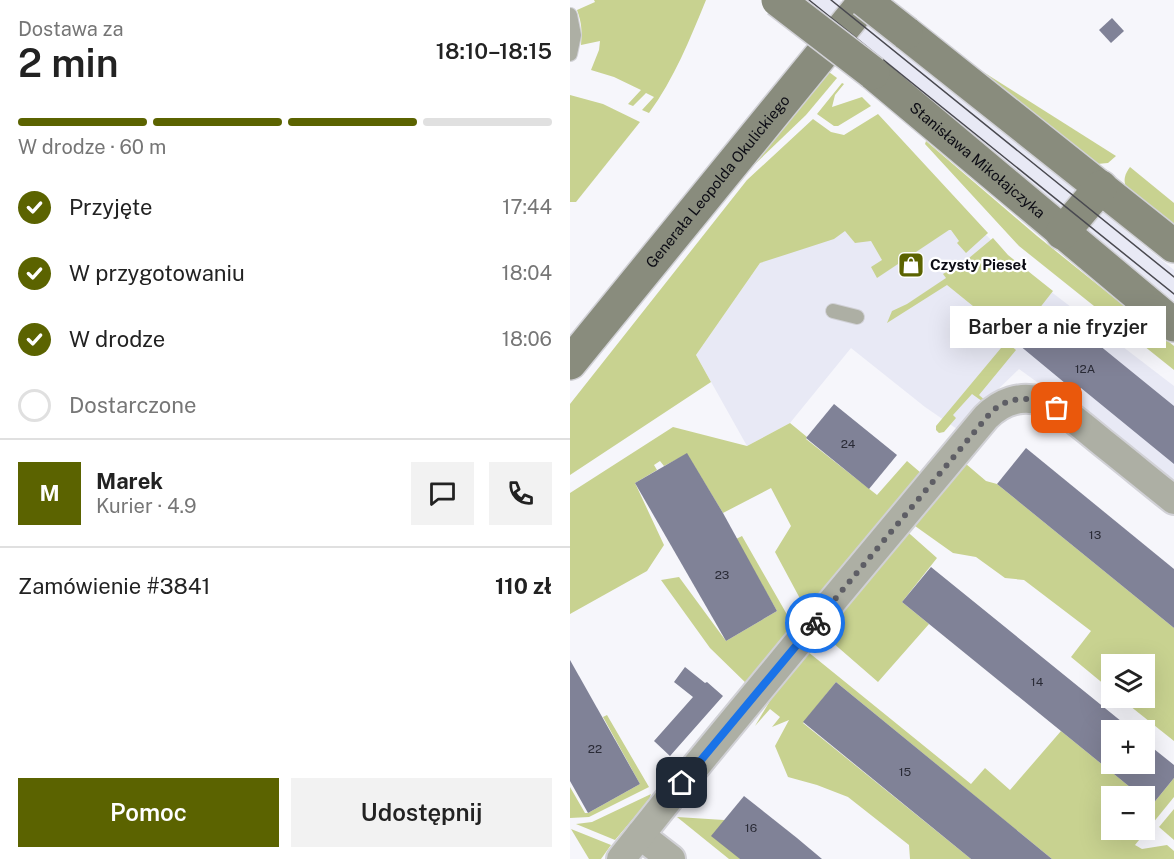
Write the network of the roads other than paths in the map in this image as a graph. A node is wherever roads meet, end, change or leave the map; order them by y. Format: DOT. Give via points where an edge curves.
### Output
graph roads {
  1 [pos="778,0"];
  2 [pos="865,0"];
  3 [pos="570,15"];
  4 [pos="570,54"];
  5 [pos="1101,187"];
  6 [pos="1062,232"];
  7 [pos="1174,246"];
  8 [pos="833,311"];
  9 [pos="857,317"];
  10 [pos="1174,325"];
  11 [pos="570,363"];
  12 [pos="1174,500"];
  13 [pos="640,835"];
  14 [pos="621,859"];
  15 [pos="671,859"];
  1 -- 6 [label="street, Stanisława Mikołajczyka, bridge" via="873,73"];
  2 -- 5 [label="street, bridge"];
  2 -- 11 [label="street, Generała Leopolda Okulickiego"];
  3 -- 4 [label="lane" via="574,35"];
  5 -- 6 [label="street"];
  5 -- 7 [label="street"];
  6 -- 10 [label="street, Stanisława Mikołajczyka"];
  8 -- 9 [label="lane"];
  12 -- 13 [label="street" via="1057,408 1027,399 997,407"];
  13 -- 14 [label="street"];
  13 -- 15 [label="street"];
}
